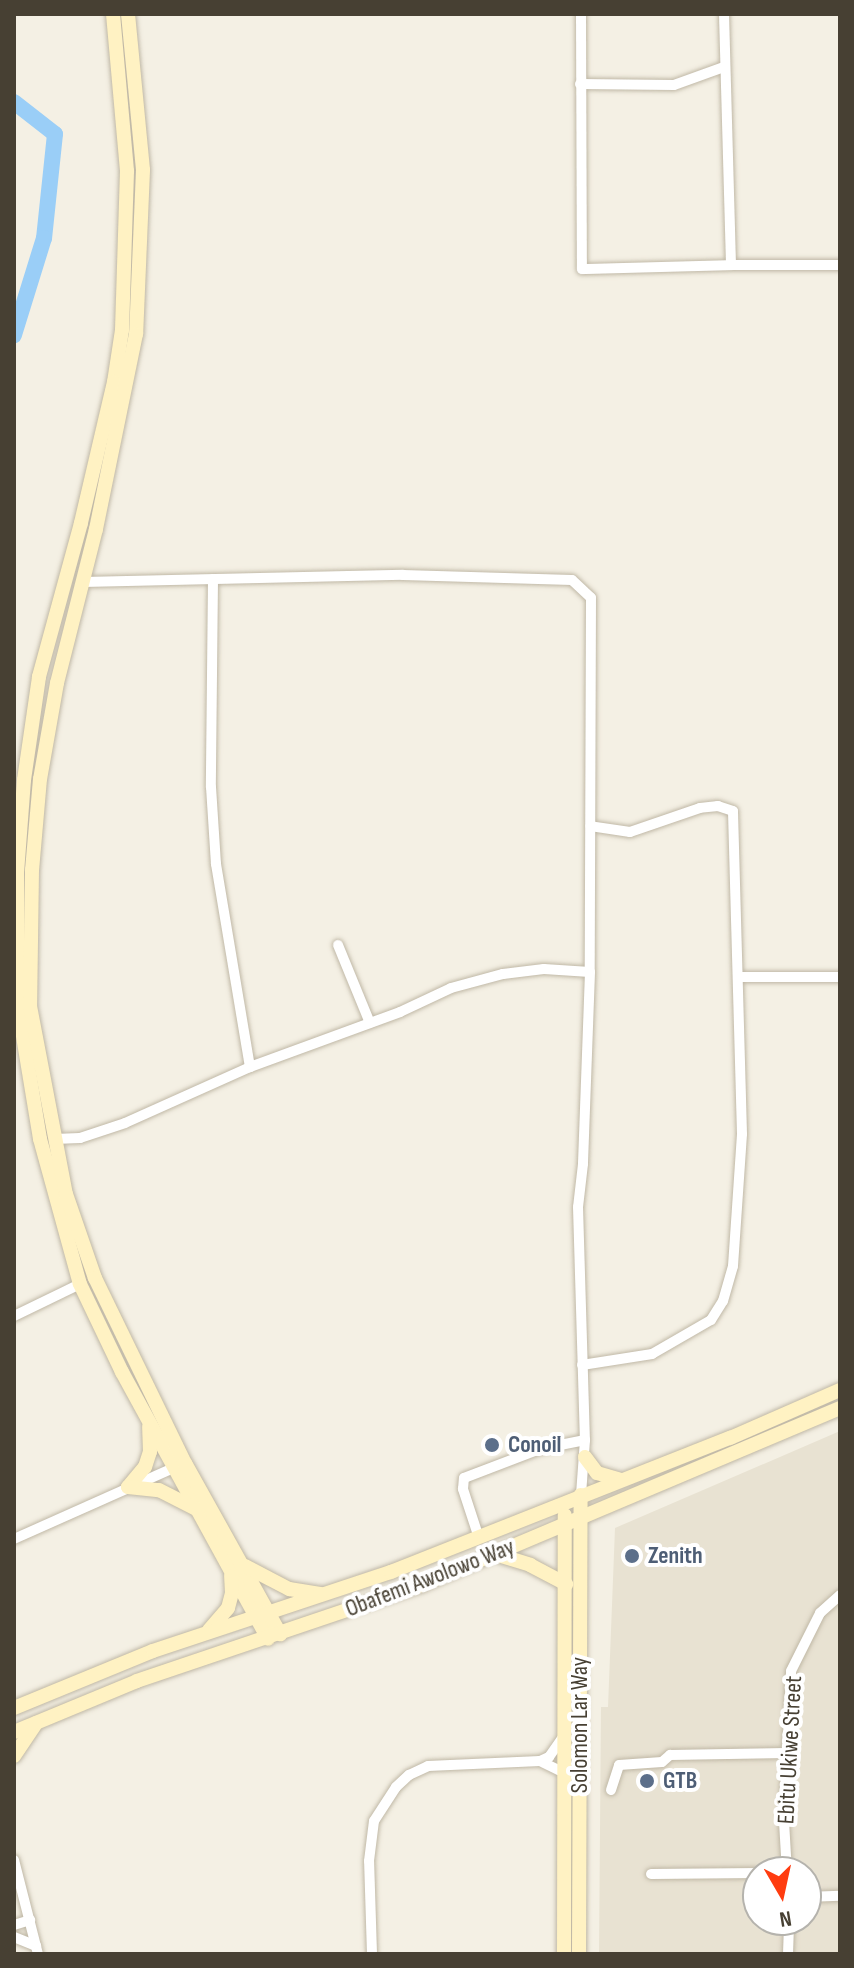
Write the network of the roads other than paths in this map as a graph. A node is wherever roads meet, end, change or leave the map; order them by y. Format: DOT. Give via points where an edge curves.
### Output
graph roads {
  1 [pos="113,14"];
  2 [pos="128,14"];
  3 [pos="581,14"];
  4 [pos="724,14"];
  5 [pos="724,67"];
  6 [pos="580,84"];
  7 [pos="731,265"];
  8 [pos="840,265"];
  9 [pos="213,579"];
  10 [pos="83,582"];
  11 [pos="590,826"];
  12 [pos="338,945"];
  13 [pos="590,972"];
  14 [pos="23,975"];
  15 [pos="738,977"];
  16 [pos="840,977"];
  17 [pos="370,1023"];
  18 [pos="250,1067"];
  19 [pos="54,1139"];
  20 [pos="80,1284"];
  21 [pos="14,1316"];
  22 [pos="582,1365"];
  23 [pos="840,1390"];
  24 [pos="840,1408"];
  25 [pos="148,1419"];
  26 [pos="585,1440"];
  27 [pos="585,1457"];
  28 [pos="179,1465"];
  29 [pos="621,1480"];
  30 [pos="128,1487"];
  31 [pos="581,1495"];
  32 [pos="564,1503"];
  33 [pos="198,1510"];
  34 [pos="582,1517"];
  35 [pos="565,1524"];
  36 [pos="479,1538"];
  37 [pos="14,1539"];
  38 [pos="495,1554"];
  39 [pos="234,1565"];
  40 [pos="566,1584"];
  41 [pos="330,1595"];
  42 [pos="840,1595"];
  43 [pos="263,1617"];
  44 [pos="204,1634"];
  45 [pos="274,1636"];
  46 [pos="14,1708"];
  47 [pos="36,1723"];
  48 [pos="14,1732"];
  49 [pos="563,1736"];
  50 [pos="786,1753"];
  51 [pos="14,1756"];
  52 [pos="540,1761"];
  53 [pos="563,1772"];
  54 [pos="611,1790"];
  55 [pos="786,1856"];
  56 [pos="14,1860"];
  57 [pos="742,1873"];
  58 [pos="651,1874"];
  59 [pos="22,1890"];
  60 [pos="14,1903"];
  61 [pos="30,1920"];
  62 [pos="14,1925"];
  63 [pos="14,1937"];
  64 [pos="37,1950"];
  65 [pos="372,1954"];
  66 [pos="564,1954"];
  67 [pos="579,1954"];
  1 -- 14 [label="main road" via="127,171 122,330 81,523 39,677 18,857"];
  2 -- 10 [label="main road" via="143,170 136,334"];
  3 -- 6 [label="street"];
  4 -- 5 [label="street"];
  5 -- 6 [label="street" via="674,85"];
  5 -- 7 [label="street"];
  6 -- 7 [label="street" via="582,269"];
  7 -- 8 [label="street"];
  9 -- 10 [label="street"];
  9 -- 11 [label="street" via="403,575 577,583 591,598"];
  9 -- 18 [label="street" via="211,787 216,864"];
  10 -- 14 [label="main road" via="40,779"];
  11 -- 13 [label="street"];
  11 -- 15 [label="street" via="630,832 700,808 733,811"];
  12 -- 17 [label="street"];
  13 -- 17 [label="street" via="544,969 503,974 451,988"];
  13 -- 22 [label="street" via="578,1207"];
  14 -- 19 [label="main road"];
  14 -- 20 [label="main road" via="18,1006 40,1139"];
  15 -- 16 [label="street"];
  15 -- 22 [label="street" via="742,1134 733,1266 723,1301 711,1320 652,1354"];
  17 -- 18 [label="street"];
  18 -- 19 [label="street" via="125,1123 80,1138"];
  19 -- 28 [label="main road" via="66,1194 95,1278"];
  20 -- 21 [label="street"];
  20 -- 25 [label="main road"];
  22 -- 26 [label="street"];
  23 -- 29 [label="main road, Obafemi Awolowo Way"];
  24 -- 34 [label="main road, Obafemi Awolowo Way"];
  25 -- 28 [label="main road"];
  25 -- 30 [label="main road" via="150,1452"];
  26 -- 27 [label="street"];
  26 -- 36 [label="street" via="540,1449 464,1478"];
  27 -- 29 [label="main road" via="597,1473"];
  27 -- 31 [label="street"];
  28 -- 30 [label="street"];
  28 -- 33 [label="main road"];
  28 -- 39 [label="main road"];
  29 -- 31 [label="main road, Obafemi Awolowo Way"];
  30 -- 33 [label="main road" via="159,1490"];
  30 -- 37 [label="street"];
  31 -- 32 [label="main road, Obafemi Awolowo Way"];
  31 -- 34 [label="main road, Solomon Lar Way"];
  32 -- 35 [label="main road, Solomon Lar Way"];
  32 -- 36 [label="main road, Obafemi Awolowo Way"];
  33 -- 39 [label="main road"];
  34 -- 35 [label="main road, Obafemi Awolowo Way"];
  34 -- 67 [label="main road, Solomon Lar Way"];
  35 -- 38 [label="main road, Obafemi Awolowo Way"];
  35 -- 40 [label="main road, Solomon Lar Way"];
  36 -- 41 [label="main road, Obafemi Awolowo Way"];
  38 -- 40 [label="main road"];
  38 -- 45 [label="main road, Obafemi Awolowo Way"];
  39 -- 41 [label="main road" via="289,1589"];
  39 -- 43 [label="main road"];
  39 -- 44 [label="main road" via="228,1608"];
  40 -- 49 [label="main road, Solomon Lar Way"];
  41 -- 43 [label="main road, Obafemi Awolowo Way"];
  42 -- 50 [label="street, Ebitu Ukiwe Street" via="820,1613 791,1671"];
  43 -- 44 [label="main road, Obafemi Awolowo Way"];
  43 -- 45 [label="main road"];
  44 -- 46 [label="main road, Obafemi Awolowo Way"];
  45 -- 47 [label="main road, Obafemi Awolowo Way" via="137,1681"];
  47 -- 48 [label="main road, Obafemi Awolowo Way"];
  47 -- 51 [label="main road"];
  49 -- 52 [label="street"];
  49 -- 53 [label="main road, Solomon Lar Way"];
  50 -- 54 [label="street" via="670,1755 662,1762 619,1765"];
  50 -- 55 [label="street, Ebitu Ukiwe Street"];
  52 -- 53 [label="street"];
  52 -- 65 [label="street" via="428,1766 396,1787 374,1821 369,1861"];
  53 -- 66 [label="main road, Solomon Lar Way"];
  56 -- 59 [label="street"];
  57 -- 58 [label="street"];
  59 -- 60 [label="street"];
  59 -- 61 [label="street"];
  61 -- 62 [label="street"];
  61 -- 64 [label="street"];
  63 -- 64 [label="street"];
}
